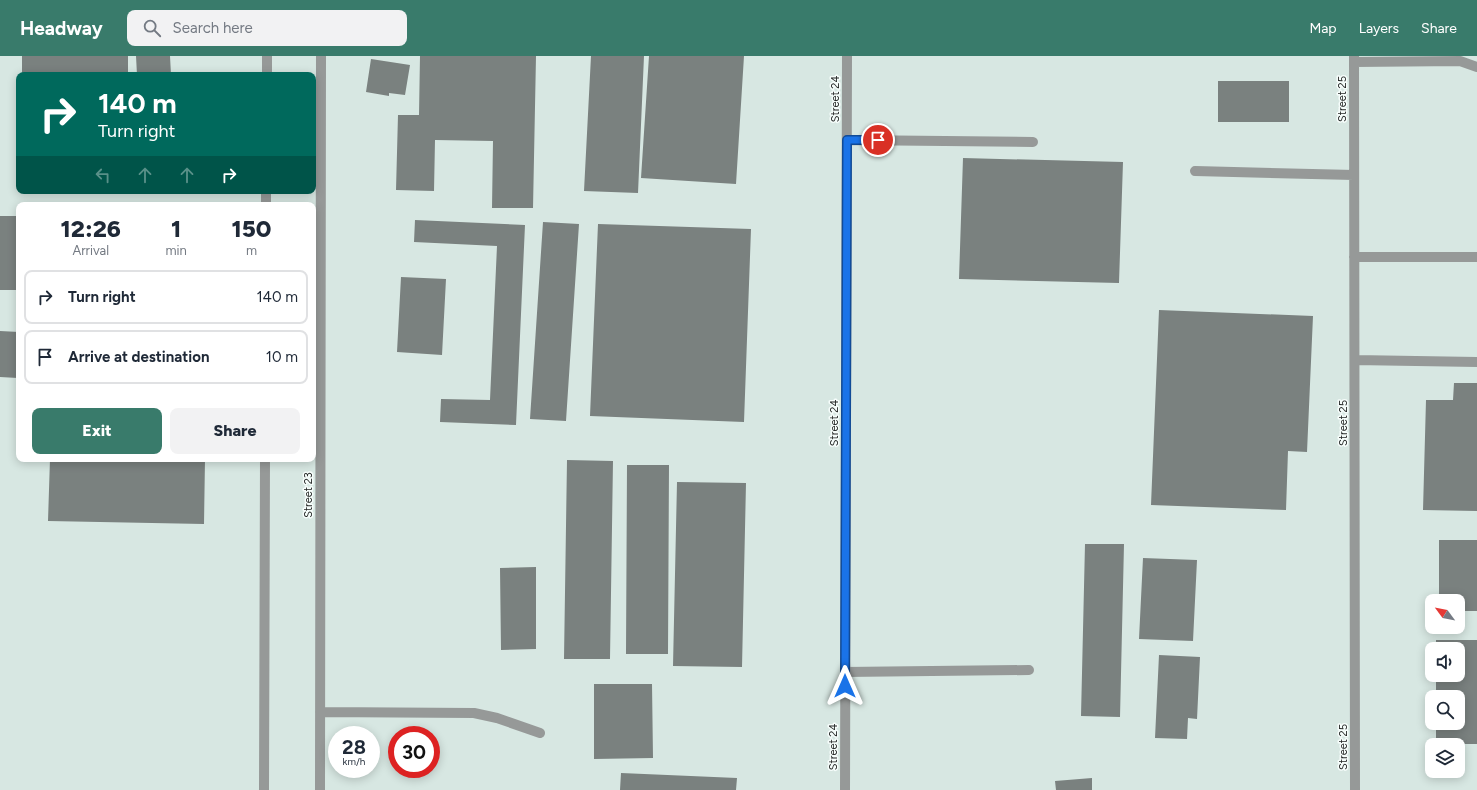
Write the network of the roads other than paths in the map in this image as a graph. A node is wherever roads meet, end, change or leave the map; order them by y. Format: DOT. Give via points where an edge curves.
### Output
graph roads {
  1 [pos="267,56"];
  2 [pos="321,56"];
  3 [pos="847,56"];
  4 [pos="1354,59"];
  5 [pos="1477,67"];
  6 [pos="267,72"];
  7 [pos="847,140"];
  8 [pos="1033,142"];
  9 [pos="1195,171"];
  10 [pos="1354,175"];
  11 [pos="1354,257"];
  12 [pos="1477,257"];
  13 [pos="1354,360"];
  14 [pos="1477,362"];
  15 [pos="265,462"];
  16 [pos="1029,670"];
  17 [pos="845,672"];
  18 [pos="320,712"];
  19 [pos="540,733"];
  20 [pos="264,790"];
  21 [pos="320,790"];
  22 [pos="845,790"];
  23 [pos="1355,790"];
  1 -- 6 [label="street"];
  2 -- 18 [label="street, Street 23"];
  3 -- 7 [label="street, Street 24"];
  4 -- 5 [label="street" via="1460,61"];
  4 -- 10 [label="street, Street 25"];
  7 -- 8 [label="street"];
  7 -- 17 [label="street, Street 24"];
  9 -- 10 [label="street"];
  10 -- 11 [label="street, Street 25"];
  11 -- 12 [label="street"];
  11 -- 13 [label="street, Street 25"];
  13 -- 14 [label="street"];
  13 -- 23 [label="street, Street 25"];
  15 -- 20 [label="street"];
  16 -- 17 [label="street"];
  17 -- 22 [label="street, Street 24"];
  18 -- 19 [label="street" via="474,713"];
  18 -- 21 [label="street, Street 23"];
}
